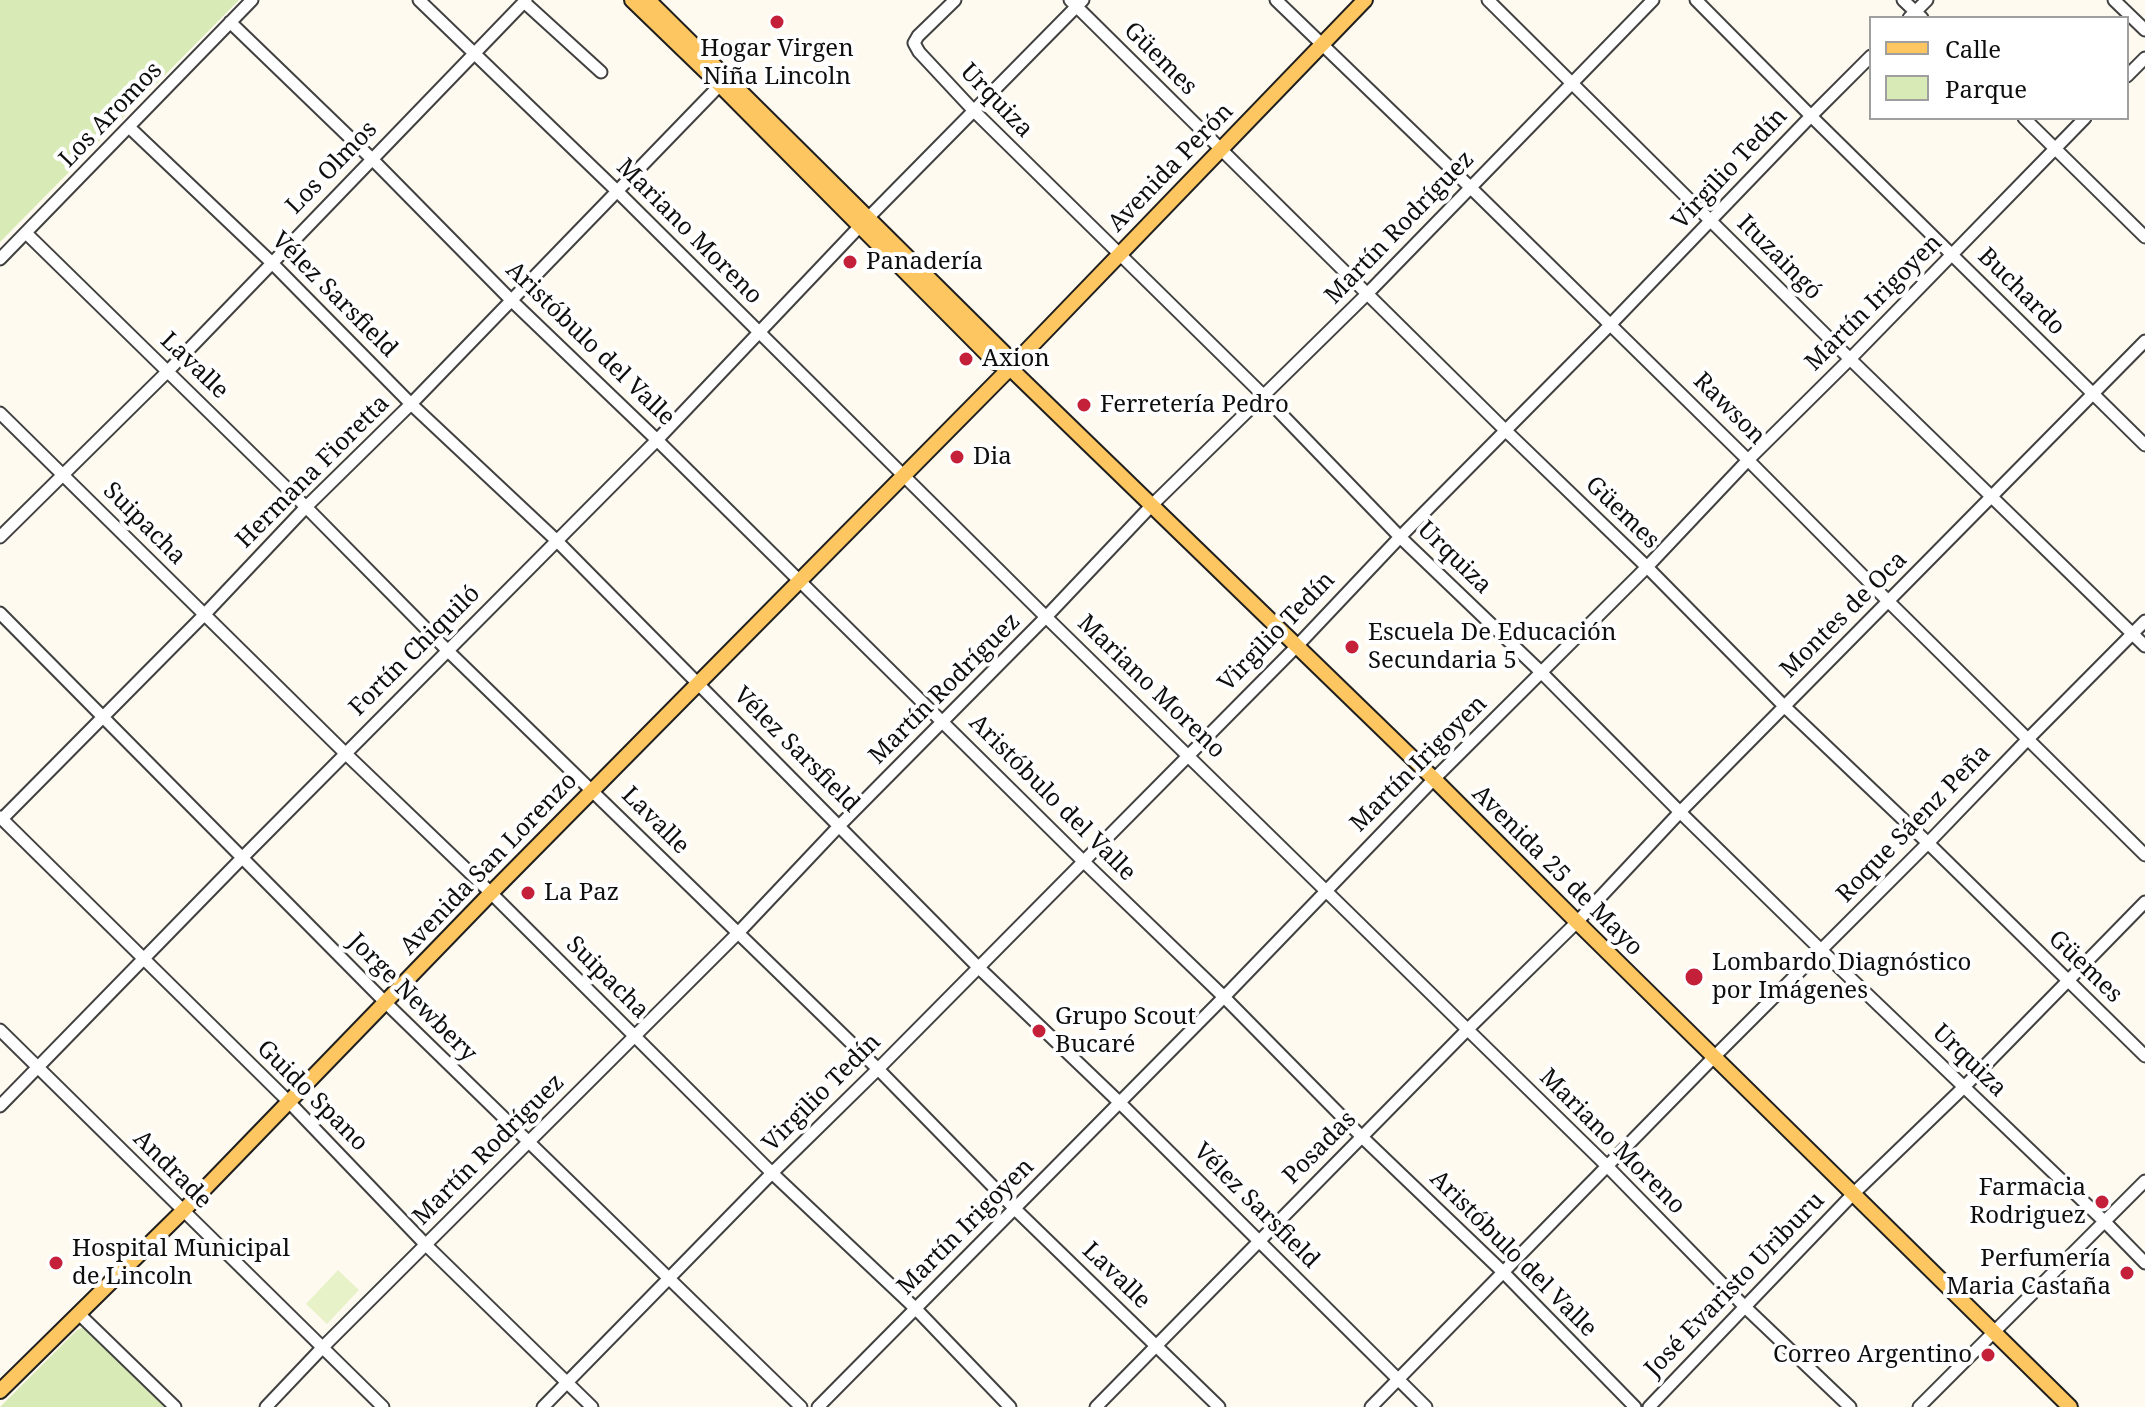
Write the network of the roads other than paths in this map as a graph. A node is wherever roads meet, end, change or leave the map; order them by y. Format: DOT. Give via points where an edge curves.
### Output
graph roads {
  1 [pos="252,0"];
  2 [pos="419,0"];
  3 [pos="632,0"];
  4 [pos="955,0"];
  5 [pos="1276,0"];
  6 [pos="1365,0"];
  7 [pos="1488,0"];
  8 [pos="1653,0"];
  9 [pos="1696,0"];
  10 [pos="1903,0"];
  11 [pos="1927,0"];
  12 [pos="2114,0"];
  13 [pos="525,1"];
  14 [pos="652,1"];
  15 [pos="1076,2"];
  16 [pos="1915,16"];
  17 [pos="230,22"];
  18 [pos="2145,30"];
  19 [pos="1320,45"];
  20 [pos="474,54"];
  21 [pos="1869,58"];
  22 [pos="2145,58"];
  23 [pos="601,72"];
  24 [pos="2129,74"];
  25 [pos="724,82"];
  26 [pos="1572,83"];
  27 [pos="974,111"];
  28 [pos="1811,116"];
  29 [pos="2026,120"];
  30 [pos="2083,120"];
  31 [pos="130,128"];
  32 [pos="2055,148"];
  33 [pos="1219,149"];
  34 [pos="372,159"];
  35 [pos="1470,187"];
  36 [pos="618,192"];
  37 [pos="1711,222"];
  38 [pos="864,223"];
  39 [pos="26,233"];
  40 [pos="2145,237"];
  41 [pos="1119,254"];
  42 [pos="1953,255"];
  43 [pos="0,259"];
  44 [pos="271,262"];
  45 [pos="1367,294"];
  46 [pos="511,300"];
  47 [pos="1611,324"];
  48 [pos="759,333"];
  49 [pos="2145,341"];
  50 [pos="1850,359"];
  51 [pos="1010,368"];
  52 [pos="168,371"];
  53 [pos="1264,396"];
  54 [pos="2093,396"];
  55 [pos="411,404"];
  56 [pos="0,413"];
  57 [pos="1505,430"];
  58 [pos="657,440"];
  59 [pos="2145,445"];
  60 [pos="1748,460"];
  61 [pos="63,475"];
  62 [pos="904,475"];
  63 [pos="1991,498"];
  64 [pos="1152,505"];
  65 [pos="306,507"];
  66 [pos="0,537"];
  67 [pos="1400,537"];
  68 [pos="556,540"];
  69 [pos="1647,567"];
  70 [pos="799,582"];
  71 [pos="1888,601"];
  72 [pos="0,613"];
  73 [pos="204,615"];
  74 [pos="1046,617"];
  75 [pos="2145,621"];
  76 [pos="2132,633"];
  77 [pos="1297,646"];
  78 [pos="2145,646"];
  79 [pos="448,651"];
  80 [pos="1542,673"];
  81 [pos="699,683"];
  82 [pos="1785,707"];
  83 [pos="103,715"];
  84 [pos="944,722"];
  85 [pos="2028,739"];
  86 [pos="345,753"];
  87 [pos="1189,754"];
  88 [pos="1434,779"];
  89 [pos="593,790"];
  90 [pos="1680,812"];
  91 [pos="1,818"];
  92 [pos="840,825"];
  93 [pos="1928,843"];
  94 [pos="2145,855"];
  95 [pos="241,859"];
  96 [pos="1083,861"];
  97 [pos="1326,890"];
  98 [pos="491,893"];
  99 [pos="2145,902"];
  100 [pos="1577,922"];
  101 [pos="738,933"];
  102 [pos="1821,950"];
  103 [pos="142,959"];
  104 [pos="978,967"];
  105 [pos="2068,981"];
  106 [pos="1224,997"];
  107 [pos="386,1003"];
  108 [pos="0,1030"];
  109 [pos="1467,1030"];
  110 [pos="633,1035"];
  111 [pos="2145,1056"];
  112 [pos="1714,1057"];
  113 [pos="37,1068"];
  114 [pos="878,1069"];
  115 [pos="1964,1087"];
  116 [pos="289,1102"];
  117 [pos="1119,1102"];
  118 [pos="0,1106"];
  119 [pos="1362,1137"];
  120 [pos="528,1143"];
  121 [pos="1607,1166"];
  122 [pos="772,1173"];
  123 [pos="2145,1181"];
  124 [pos="1853,1194"];
  125 [pos="1015,1209"];
  126 [pos="183,1211"];
  127 [pos="2105,1222"];
  128 [pos="1260,1240"];
  129 [pos="426,1245"];
  130 [pos="2145,1263"];
  131 [pos="1504,1273"];
  132 [pos="669,1279"];
  133 [pos="1745,1307"];
  134 [pos="915,1308"];
  135 [pos="79,1314"];
  136 [pos="1994,1332"];
  137 [pos="1156,1347"];
  138 [pos="322,1348"];
  139 [pos="1399,1380"];
  140 [pos="566,1382"];
  141 [pos="0,1391"];
  142 [pos="175,1407"];
  143 [pos="266,1407"];
  144 [pos="383,1407"];
  145 [pos="543,1407"];
  146 [pos="592,1407"];
  147 [pos="801,1407"];
  148 [pos="818,1407"];
  149 [pos="1010,1407"];
  150 [pos="1096,1407"];
  151 [pos="1219,1407"];
  152 [pos="1371,1407"];
  153 [pos="1426,1407"];
  154 [pos="1635,1407"];
  155 [pos="1649,1407"];
  156 [pos="1850,1407"];
  157 [pos="1919,1407"];
  158 [pos="2070,1407"];
  1 -- 17 [label="street, Los Aromos"];
  2 -- 20 [label="street, Mariano Moreno"];
  3 -- 25 [label="main road, Avenida 25 de Mayo"];
  4 -- 27 [label="street, Urquiza" via="914,43"];
  5 -- 19 [label="street, Rawson"];
  6 -- 19 [label="main road, Avenida Perón"];
  7 -- 26 [label="street, Ituzaingó"];
  8 -- 26 [label="street, Martín Rodríguez"];
  9 -- 28 [label="street, Buchardo"];
  10 -- 16 [label="street"];
  11 -- 16 [label="street"];
  12 -- 18 [label="street"];
  13 -- 20 [label="street, Los Olmos"];
  13 -- 23 [label="street"];
  14 -- 25 [label="main road, Avenida 25 de Mayo"];
  15 -- 27 [label="street, Fortín Chiquiló"];
  15 -- 33 [label="street, Güemes"];
  17 -- 31 [label="street, Los Aromos"];
  17 -- 34 [label="street, Aristóbulo del Valle"];
  19 -- 33 [label="main road, Avenida Perón"];
  19 -- 35 [label="street, Rawson"];
  20 -- 34 [label="street, Los Olmos"];
  20 -- 36 [label="street, Mariano Moreno"];
  21 -- 28 [label="street, Virgilio Tedín"];
  22 -- 24 [label="street"];
  25 -- 36 [label="street, Hermana Fioretta"];
  25 -- 38 [label="main road, Avenida 25 de Mayo"];
  26 -- 35 [label="street, Martín Rodríguez"];
  26 -- 37 [label="street, Ituzaingó"];
  27 -- 38 [label="street, Fortín Chiquiló"];
  27 -- 41 [label="street, Urquiza"];
  28 -- 37 [label="street, Virgilio Tedín"];
  28 -- 42 [label="street, Buchardo"];
  29 -- 32 [label="street"];
  30 -- 32 [label="street, Martín Irigoyen"];
  31 -- 39 [label="street, Los Aromos"];
  31 -- 44 [label="street, Vélez Sarsfield"];
  32 -- 40 [label="street"];
  32 -- 42 [label="street, Martín Irigoyen"];
  33 -- 41 [label="main road, Avenida Perón"];
  33 -- 45 [label="street, Güemes"];
  34 -- 44 [label="street, Los Olmos"];
  34 -- 46 [label="street, Aristóbulo del Valle"];
  35 -- 45 [label="street, Martín Rodríguez"];
  35 -- 47 [label="street, Rawson"];
  36 -- 46 [label="street, Hermana Fioretta"];
  36 -- 48 [label="street, Mariano Moreno"];
  37 -- 47 [label="street, Virgilio Tedín"];
  37 -- 50 [label="street, Ituzaingó"];
  38 -- 48 [label="street, Fortín Chiquiló"];
  38 -- 51 [label="main road, Avenida 25 de Mayo" via="995,362"];
  39 -- 43 [label="street, Los Aromos"];
  39 -- 52 [label="street, Lavalle"];
  41 -- 51 [label="main road, Avenida Perón"];
  41 -- 53 [label="street, Urquiza"];
  42 -- 50 [label="street, Martín Irigoyen"];
  42 -- 54 [label="street, Buchardo"];
  44 -- 52 [label="street, Los Olmos"];
  44 -- 55 [label="street, Vélez Sarsfield"];
  45 -- 53 [label="street, Martín Rodríguez"];
  45 -- 57 [label="street, Güemes"];
  46 -- 55 [label="street, Hermana Fioretta"];
  46 -- 58 [label="street, Aristóbulo del Valle"];
  47 -- 57 [label="street, Virgilio Tedín"];
  47 -- 60 [label="street, Rawson"];
  48 -- 58 [label="street, Fortín Chiquiló"];
  48 -- 62 [label="street, Mariano Moreno"];
  49 -- 54 [label="street, Montes de Oca"];
  50 -- 60 [label="street, Martín Irigoyen"];
  50 -- 63 [label="street, Ituzaingó"];
  51 -- 62 [label="main road, Avenida San Lorenzo"];
  51 -- 64 [label="main road, Avenida 25 de Mayo"];
  52 -- 61 [label="street, Los Olmos"];
  52 -- 65 [label="street, Lavalle"];
  53 -- 64 [label="street, Martín Rodríguez"];
  53 -- 67 [label="street, Urquiza"];
  54 -- 59 [label="street, Buchardo"];
  54 -- 63 [label="street, Montes de Oca"];
  55 -- 65 [label="street, Hermana Fioretta"];
  55 -- 68 [label="street, Vélez Sarsfield"];
  56 -- 61 [label="street, Suipacha"];
  57 -- 67 [label="street, Virgilio Tedín"];
  57 -- 69 [label="street, Güemes"];
  58 -- 68 [label="street, Fortín Chiquiló"];
  58 -- 70 [label="street, Aristóbulo del Valle"];
  60 -- 69 [label="street, Martín Irigoyen"];
  60 -- 71 [label="street, Rawson"];
  61 -- 66 [label="street, Los Olmos"];
  61 -- 73 [label="street, Suipacha"];
  62 -- 70 [label="main road, Avenida San Lorenzo"];
  62 -- 74 [label="street, Mariano Moreno"];
  63 -- 71 [label="street, Montes de Oca"];
  63 -- 76 [label="street, Ituzaingó"];
  64 -- 74 [label="street, Martín Rodríguez"];
  64 -- 77 [label="main road, Avenida 25 de Mayo"];
  65 -- 73 [label="street, Hermana Fioretta"];
  65 -- 79 [label="street, Lavalle"];
  67 -- 77 [label="street, Virgilio Tedín"];
  67 -- 80 [label="street, Urquiza"];
  68 -- 79 [label="street, Fortín Chiquiló"];
  68 -- 81 [label="street, Vélez Sarsfield"];
  69 -- 80 [label="street, Martín Irigoyen"];
  69 -- 82 [label="street, Güemes"];
  70 -- 81 [label="main road, Avenida San Lorenzo"];
  70 -- 84 [label="street, Aristóbulo del Valle"];
  71 -- 82 [label="street, Montes de Oca"];
  71 -- 85 [label="street, Rawson"];
  72 -- 83 [label="street, Jorge Newbery"];
  73 -- 83 [label="street, Hermana Fioretta"];
  73 -- 86 [label="street, Suipacha"];
  74 -- 84 [label="street, Martín Rodríguez"];
  74 -- 87 [label="street, Mariano Moreno"];
  75 -- 76 [label="street, Roque Sáenz Peña"];
  76 -- 78 [label="street, Ituzaingó"];
  76 -- 85 [label="street, Roque Sáenz Peña"];
  77 -- 87 [label="street, Virgilio Tedín"];
  77 -- 88 [label="main road, Avenida 25 de Mayo"];
  79 -- 86 [label="street, Fortín Chiquiló"];
  79 -- 89 [label="street, Lavalle"];
  80 -- 88 [label="street, Martín Irigoyen"];
  80 -- 90 [label="street, Urquiza"];
  81 -- 89 [label="main road, Avenida San Lorenzo"];
  81 -- 92 [label="street, Vélez Sarsfield"];
  82 -- 90 [label="street, Montes de Oca"];
  82 -- 93 [label="street, Güemes"];
  83 -- 91 [label="street, Hermana Fioretta"];
  83 -- 95 [label="street, Jorge Newbery"];
  84 -- 92 [label="street, Martín Rodríguez"];
  84 -- 96 [label="street, Aristóbulo del Valle"];
  85 -- 93 [label="street, Roque Sáenz Peña"];
  85 -- 94 [label="street, Rawson"];
  86 -- 95 [label="street, Fortín Chiquiló"];
  86 -- 98 [label="street, Suipacha"];
  87 -- 96 [label="street, Virgilio Tedín"];
  87 -- 97 [label="street, Mariano Moreno"];
  88 -- 97 [label="street, Martín Irigoyen"];
  88 -- 100 [label="main road, Avenida 25 de Mayo"];
  89 -- 98 [label="main road, Avenida San Lorenzo"];
  89 -- 101 [label="street, Lavalle"];
  90 -- 100 [label="street, Montes de Oca"];
  90 -- 102 [label="street, Urquiza"];
  91 -- 103 [label="street, Guido Spano"];
  92 -- 101 [label="street, Martín Rodríguez"];
  92 -- 104 [label="street, Vélez Sarsfield"];
  93 -- 102 [label="street, Roque Sáenz Peña"];
  93 -- 105 [label="street, Güemes"];
  95 -- 103 [label="street, Fortín Chiquiló"];
  95 -- 107 [label="street, Jorge Newbery"];
  96 -- 104 [label="street, Virgilio Tedín"];
  96 -- 106 [label="street, Aristóbulo del Valle"];
  97 -- 106 [label="street, Martín Irigoyen"];
  97 -- 109 [label="street, Mariano Moreno"];
  98 -- 107 [label="main road, Avenida San Lorenzo"];
  98 -- 110 [label="street, Suipacha"];
  99 -- 105 [label="street, José Evaristo Uriburu"];
  100 -- 109 [label="street, Posadas"];
  100 -- 112 [label="main road, Avenida 25 de Mayo"];
  101 -- 110 [label="street, Martín Rodríguez"];
  101 -- 114 [label="street, Lavalle"];
  102 -- 112 [label="street, Roque Sáenz Peña"];
  102 -- 115 [label="street, Urquiza"];
  103 -- 113 [label="street, Fortín Chiquiló"];
  103 -- 116 [label="street, Guido Spano"];
  104 -- 114 [label="street, Virgilio Tedín"];
  104 -- 117 [label="street, Vélez Sarsfield"];
  105 -- 111 [label="street, Güemes"];
  105 -- 115 [label="street, José Evaristo Uriburu"];
  106 -- 117 [label="street, Martín Irigoyen"];
  106 -- 119 [label="street, Aristóbulo del Valle"];
  107 -- 116 [label="main road, Avenida San Lorenzo"];
  107 -- 120 [label="street, Jorge Newbery"];
  108 -- 113 [label="street, Andrade"];
  109 -- 119 [label="street, Posadas"];
  109 -- 121 [label="street, Mariano Moreno"];
  110 -- 120 [label="street, Martín Rodríguez"];
  110 -- 122 [label="street, Suipacha"];
  112 -- 121 [label="street, Roque Sáenz Peña"];
  112 -- 124 [label="main road, Avenida 25 de Mayo"];
  113 -- 118 [label="street, Fortín Chiquiló"];
  113 -- 126 [label="street, Andrade"];
  114 -- 122 [label="street, Virgilio Tedín"];
  114 -- 125 [label="street, Lavalle"];
  115 -- 124 [label="street, José Evaristo Uriburu"];
  115 -- 127 [label="street, Urquiza"];
  116 -- 126 [label="main road, Avenida San Lorenzo"];
  116 -- 129 [label="street, Guido Spano"];
  117 -- 125 [label="street, Martín Irigoyen"];
  117 -- 128 [label="street, Vélez Sarsfield"];
  119 -- 128 [label="street, Posadas"];
  119 -- 131 [label="street, Aristóbulo del Valle"];
  120 -- 129 [label="street, Martín Rodríguez"];
  120 -- 132 [label="street, Jorge Newbery"];
  121 -- 131 [label="street, Roque Sáenz Peña"];
  121 -- 133 [label="street, Mariano Moreno"];
  122 -- 132 [label="street, Virgilio Tedín"];
  122 -- 134 [label="street, Suipacha"];
  123 -- 127 [label="street"];
  124 -- 133 [label="street, José Evaristo Uriburu"];
  124 -- 136 [label="main road, Avenida 25 de Mayo"];
  125 -- 134 [label="street, Martín Irigoyen"];
  125 -- 137 [label="street, Lavalle"];
  126 -- 135 [label="main road, Avenida San Lorenzo"];
  126 -- 138 [label="street, Andrade"];
  127 -- 130 [label="street, Urquiza"];
  127 -- 136 [label="street"];
  128 -- 137 [label="street, Posadas"];
  128 -- 139 [label="street, Vélez Sarsfield"];
  129 -- 138 [label="street, Martín Rodríguez"];
  129 -- 140 [label="street, Guido Spano"];
  131 -- 139 [label="street, Roque Sáenz Peña"];
  131 -- 154 [label="street, Aristóbulo del Valle"];
  132 -- 140 [label="street, Virgilio Tedín"];
  132 -- 147 [label="street, Jorge Newbery"];
  133 -- 155 [label="street, José Evaristo Uriburu"];
  133 -- 156 [label="street, Mariano Moreno"];
  134 -- 148 [label="street, Martín Irigoyen"];
  134 -- 149 [label="street, Suipacha"];
  135 -- 141 [label="main road, Avenida San Lorenzo"];
  135 -- 142 [label="street"];
  136 -- 157 [label="street"];
  136 -- 158 [label="main road, Avenida 25 de Mayo"];
  137 -- 150 [label="street, Posadas"];
  137 -- 151 [label="street, Lavalle"];
  138 -- 143 [label="street, Martín Rodríguez"];
  138 -- 144 [label="street, Andrade"];
  139 -- 152 [label="street, Roque Sáenz Peña"];
  139 -- 153 [label="street, Vélez Sarsfield"];
  140 -- 145 [label="street, Virgilio Tedín"];
  140 -- 146 [label="street, Guido Spano"];
}
